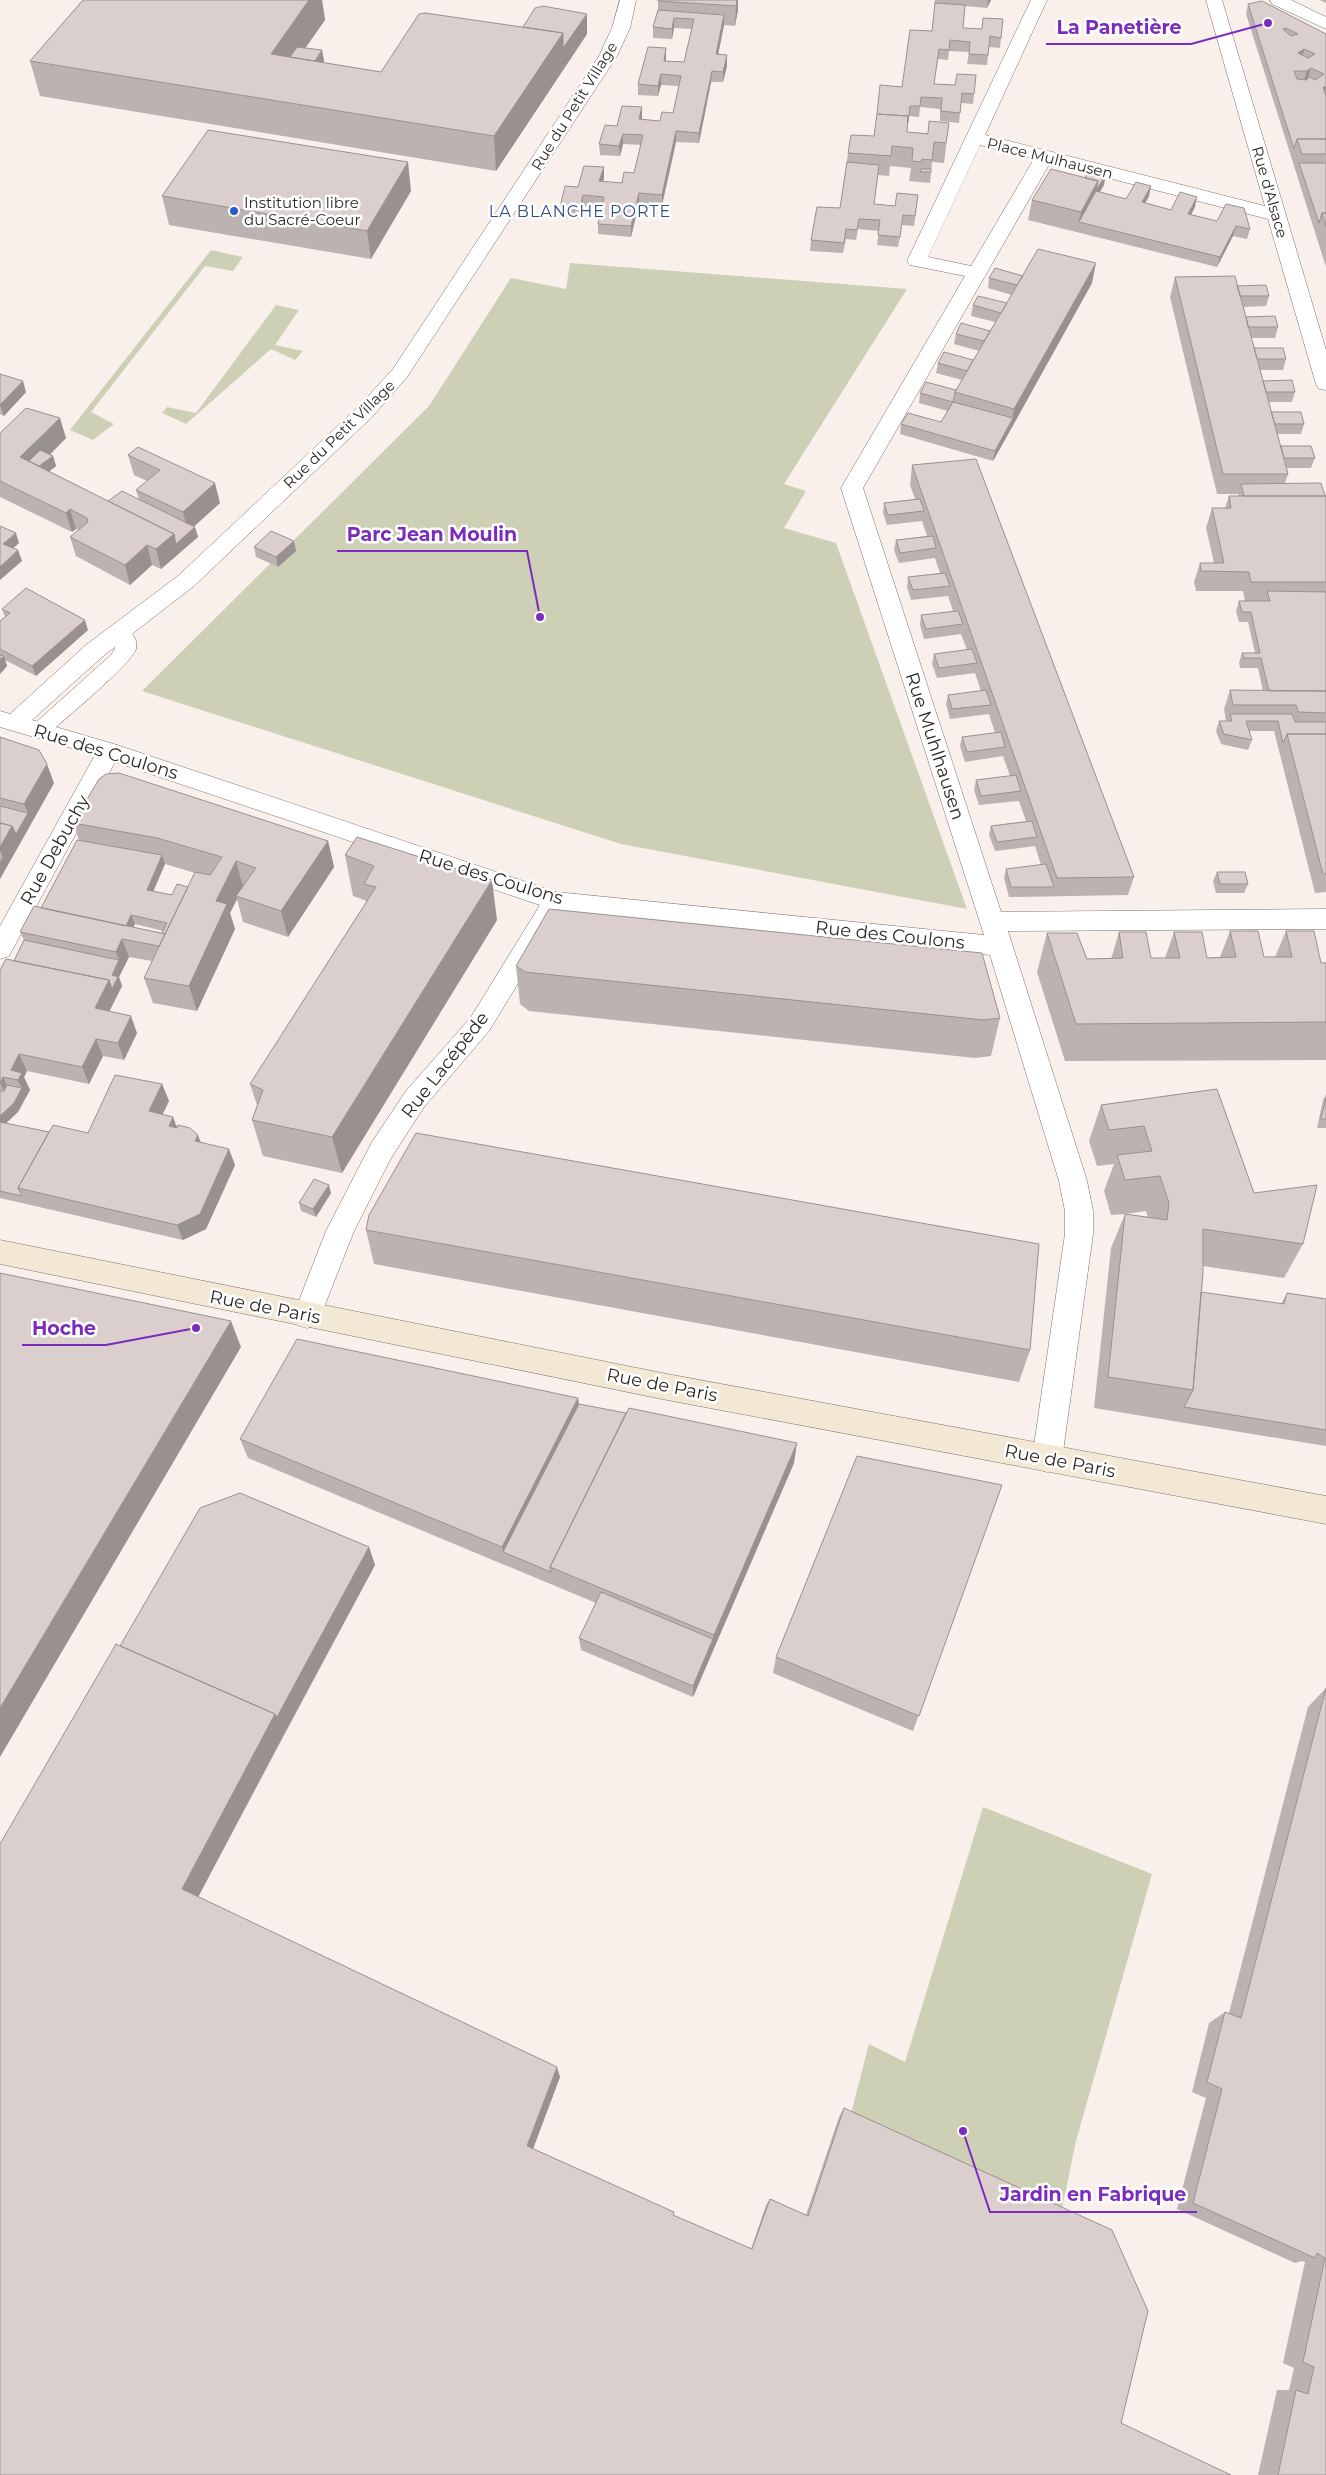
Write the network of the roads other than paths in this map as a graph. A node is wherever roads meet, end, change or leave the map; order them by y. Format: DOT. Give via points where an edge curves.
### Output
graph roads {
  1 [pos="628,0"];
  2 [pos="1039,0"];
  3 [pos="1214,0"];
  4 [pos="1278,0"];
  5 [pos="1326,24"];
  6 [pos="973,138"];
  7 [pos="1044,156"];
  8 [pos="1276,215"];
  9 [pos="975,272"];
  10 [pos="1326,384"];
  11 [pos="120,633"];
  12 [pos="7,721"];
  13 [pos="39,730"];
  14 [pos="109,751"];
  15 [pos="555,901"];
  16 [pos="1326,919"];
  17 [pos="996,934"];
  18 [pos="0,948"];
  19 [pos="0,1252"];
  20 [pos="307,1316"];
  21 [pos="1047,1459"];
  22 [pos="1326,1510"];
  1 -- 11 [label="street, Rue du Petit Village" via="621,28 608,56 400,374 366,411 186,581"];
  2 -- 6 [label="street, Place Mulhausen"];
  3 -- 8 [label="street, Rue d'Alsace"];
  4 -- 5 [label="street"];
  6 -- 7 [label="street, Place Mulhausen"];
  6 -- 9 [label="street" via="918,262"];
  7 -- 8 [label="street, Place Mulhausen"];
  7 -- 9 [label="street, Rue Muhlhausen"];
  8 -- 10 [label="street, Rue d'Alsace"];
  9 -- 17 [label="street, Rue Muhlhausen" via="852,488"];
  11 -- 12 [label="street, Rue du Petit Village"];
  11 -- 13 [label="lane" via="126,640 126,649 118,660"];
  12 -- 13 [label="street, Rue des Coulons"];
  13 -- 14 [label="street, Rue des Coulons"];
  14 -- 15 [label="street, Rue des Coulons"];
  14 -- 18 [label="street, Rue Debuchy"];
  15 -- 17 [label="street, Rue des Coulons"];
  15 -- 20 [label="street, Rue Lacépède" via="481,1023 414,1100 361,1186 323,1268"];
  16 -- 17 [label="street"];
  17 -- 21 [label="street, Rue Muhlhausen" via="1073,1182 1079,1211 1079,1234"];
  19 -- 20 [label="main road, Rue de Paris"];
  20 -- 21 [label="main road, Rue de Paris"];
  21 -- 22 [label="main road, Rue de Paris"];
}
